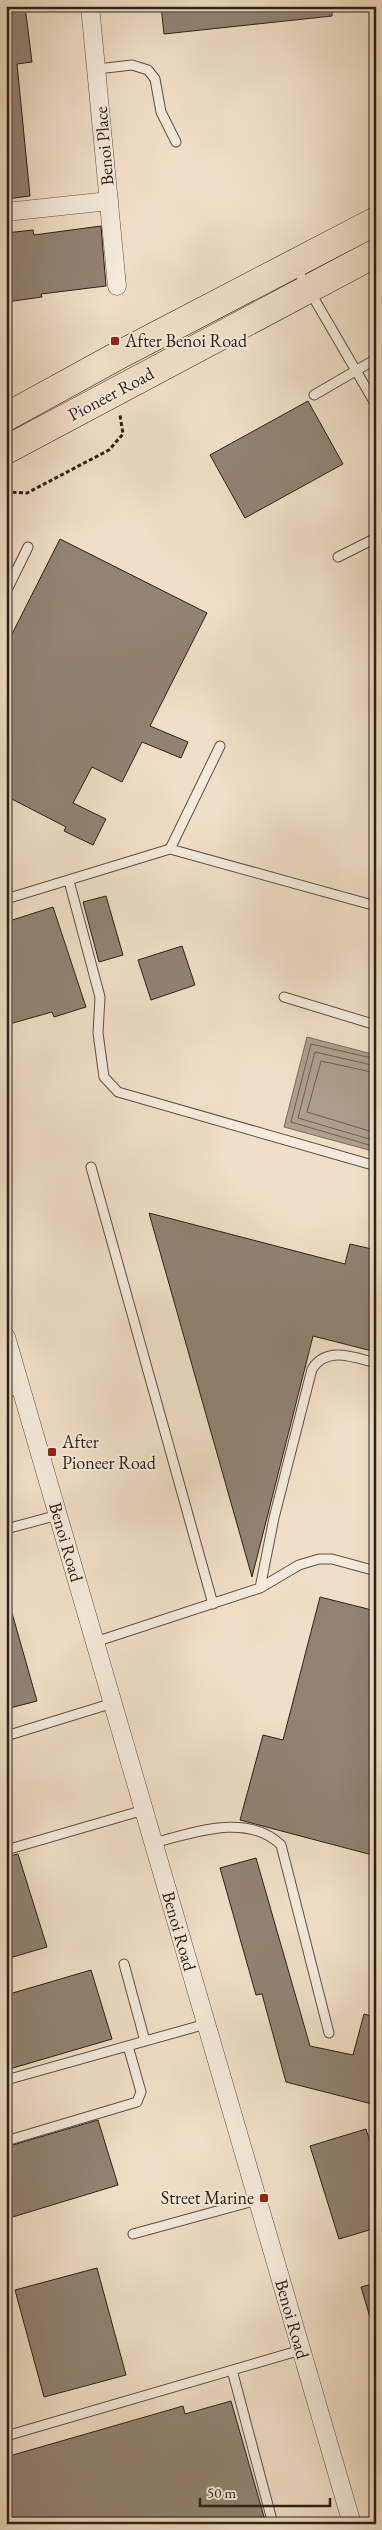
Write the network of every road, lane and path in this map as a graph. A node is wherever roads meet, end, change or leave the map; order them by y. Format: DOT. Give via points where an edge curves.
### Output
graph roads {
  1 [pos="90,6"];
  2 [pos="97,69"];
  3 [pos="176,142"];
  4 [pos="109,201"];
  5 [pos="6,212"];
  6 [pos="376,221"];
  7 [pos="376,253"];
  8 [pos="293,264"];
  9 [pos="117,286"];
  10 [pos="308,289"];
  11 [pos="376,359"];
  12 [pos="356,370"];
  13 [pos="116,392"];
  14 [pos="314,395"];
  15 [pos="376,405"];
  16 [pos="6,417"];
  17 [pos="6,450"];
  18 [pos="6,492"];
  19 [pos="376,538"];
  20 [pos="28,548"];
  21 [pos="338,557"];
  22 [pos="6,592"];
  23 [pos="220,746"];
  24 [pos="170,849"];
  25 [pos="69,880"];
  26 [pos="6,899"];
  27 [pos="376,906"];
  28 [pos="284,997"];
  29 [pos="376,1025"];
  30 [pos="91,1166"];
  31 [pos="376,1166"];
  32 [pos="6,1337"];
  33 [pos="376,1363"];
  34 [pos="14,1391"];
  35 [pos="58,1515"];
  36 [pos="6,1529"];
  37 [pos="376,1571"];
  38 [pos="260,1588"];
  39 [pos="213,1604"];
  40 [pos="95,1642"];
  41 [pos="113,1704"];
  42 [pos="6,1736"];
  43 [pos="144,1810"];
  44 [pos="154,1844"];
  45 [pos="6,1850"];
  46 [pos="124,1964"];
  47 [pos="206,2024"];
  48 [pos="329,2033"];
  49 [pos="144,2041"];
  50 [pos="128,2046"];
  51 [pos="6,2080"];
  52 [pos="6,2141"];
  53 [pos="257,2200"];
  54 [pos="133,2234"];
  55 [pos="301,2350"];
  56 [pos="232,2370"];
  57 [pos="6,2436"];
  58 [pos="274,2524"];
  59 [pos="352,2524"];
  1 -- 2 [label="street, Benoi Place"];
  2 -- 3 [label="lane" via="132,65 148,70 155,79 161,112"];
  2 -- 4 [label="street, Benoi Place"];
  4 -- 5 [label="street"];
  4 -- 9 [label="street, Benoi Place"];
  6 -- 8 [label="main road, Pioneer Road"];
  7 -- 10 [label="main road, Pioneer Road"];
  8 -- 10 [label="lane"];
  8 -- 16 [label="main road, Pioneer Road"];
  10 -- 12 [label="lane"];
  10 -- 13 [label="main road, Pioneer Road"];
  11 -- 12 [label="lane"];
  12 -- 14 [label="lane"];
  12 -- 15 [label="lane"];
  13 -- 17 [label="main road, Pioneer Road"];
  13 -- 18 [label="path" via="123,434 109,450 27,493"];
  19 -- 21 [label="lane"];
  20 -- 22 [label="lane"];
  23 -- 24 [label="lane"];
  24 -- 25 [label="lane"];
  24 -- 27 [label="lane"];
  25 -- 26 [label="lane"];
  25 -- 31 [label="lane" via="100,997 99,1042 104,1077 118,1092"];
  28 -- 29 [label="lane"];
  30 -- 39 [label="lane"];
  32 -- 34 [label="street, Benoi Road"];
  33 -- 38 [label="lane" via="337,1354 318,1360 312,1369 274,1518"];
  34 -- 35 [label="street, Benoi Road"];
  35 -- 36 [label="lane"];
  35 -- 40 [label="street, Benoi Road"];
  37 -- 38 [label="lane" via="332,1559 319,1559 299,1565"];
  38 -- 39 [label="lane"];
  39 -- 40 [label="lane"];
  40 -- 41 [label="street, Benoi Road"];
  41 -- 42 [label="lane"];
  41 -- 43 [label="street, Benoi Road"];
  43 -- 44 [label="street, Benoi Road"];
  43 -- 45 [label="lane"];
  44 -- 47 [label="street, Benoi Road"];
  44 -- 48 [label="lane" via="208,1829 229,1827 272,1837 281,1846"];
  46 -- 49 [label="lane"];
  47 -- 49 [label="lane"];
  47 -- 53 [label="street, Benoi Road"];
  49 -- 50 [label="lane"];
  50 -- 51 [label="lane"];
  50 -- 52 [label="lane" via="140,2092 137,2102"];
  53 -- 54 [label="lane"];
  53 -- 55 [label="street, Benoi Road"];
  55 -- 56 [label="lane"];
  55 -- 59 [label="street, Benoi Road"];
  56 -- 57 [label="lane"];
  56 -- 58 [label="lane"];
}
